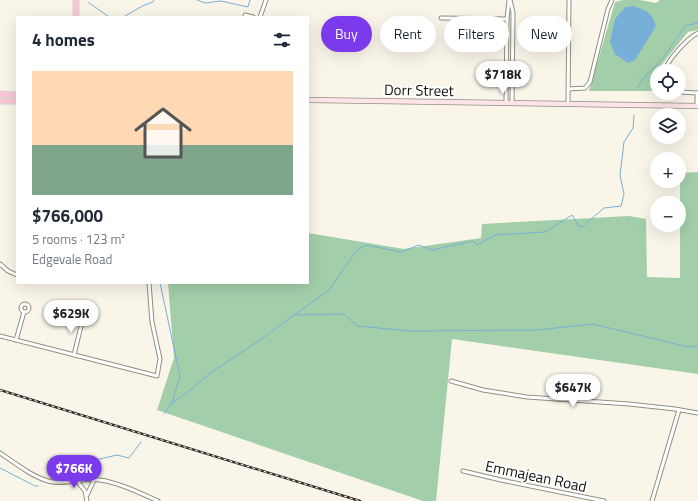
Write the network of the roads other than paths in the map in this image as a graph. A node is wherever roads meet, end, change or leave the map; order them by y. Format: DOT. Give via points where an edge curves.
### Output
graph roads {
  1 [pos="76,0"];
  2 [pos="266,0"];
  3 [pos="510,0"];
  4 [pos="569,0"];
  5 [pos="612,0"];
  6 [pos="507,14"];
  7 [pos="513,14"];
  8 [pos="245,15"];
  9 [pos="76,16"];
  10 [pos="249,16"];
  11 [pos="260,16"];
  12 [pos="441,18"];
  13 [pos="444,18"];
  14 [pos="509,22"];
  15 [pos="513,23"];
  16 [pos="698,33"];
  17 [pos="507,52"];
  18 [pos="668,64"];
  19 [pos="568,88"];
  20 [pos="686,92"];
  21 [pos="697,93"];
  22 [pos="0,94"];
  23 [pos="16,95"];
  24 [pos="309,100"];
  25 [pos="0,101"];
  26 [pos="16,101"];
  27 [pos="506,103"];
  28 [pos="512,103"];
  29 [pos="568,104"];
  30 [pos="697,106"];
  31 [pos="0,264"];
  32 [pos="16,275"];
  33 [pos="149,284"];
  34 [pos="24,312"];
  35 [pos="83,318"];
  36 [pos="0,336"];
  37 [pos="16,340"];
  38 [pos="74,355"];
  39 [pos="452,381"];
  40 [pos="679,410"];
  41 [pos="698,413"];
  42 [pos="0,453"];
  43 [pos="463,471"];
  44 [pos="94,480"];
  45 [pos="77,482"];
  46 [pos="87,495"];
  47 [pos="87,501"];
  48 [pos="158,501"];
  49 [pos="604,501"];
  50 [pos="652,501"];
  1 -- 9 [label="main road"];
  2 -- 11 [label="street"];
  3 -- 6 [label="street"];
  3 -- 7 [label="street"];
  4 -- 19 [label="street"];
  5 -- 19 [label="street" via="590,82 585,88"];
  6 -- 7 [label="street"];
  7 -- 15 [label="street"];
  8 -- 10 [label="street"];
  12 -- 13 [label="street"];
  14 -- 15 [label="street"];
  15 -- 28 [label="street"];
  16 -- 18 [label="street" via="692,36"];
  17 -- 27 [label="street"];
  19 -- 29 [label="street"];
  20 -- 21 [label="street"];
  21 -- 30 [label="street"];
  22 -- 23 [label="main road"];
  24 -- 27 [label="main road, Dorr Street"];
  25 -- 26 [label="main road"];
  27 -- 28 [label="main road, Dorr Street"];
  28 -- 29 [label="main road, Dorr Street"];
  29 -- 30 [label="main road, Dorr Street"];
  31 -- 32 [label="street"];
  33 -- 38 [label="street" via="152,322 160,359 157,376"];
  34 -- 37 [label="street"];
  35 -- 38 [label="street"];
  36 -- 37 [label="street"];
  37 -- 38 [label="street"];
  39 -- 40 [label="street" via="483,390 538,398"];
  40 -- 41 [label="street"];
  40 -- 50 [label="street"];
  42 -- 45 [label="street" via="49,482"];
  43 -- 49 [label="street, Emmajean Road"];
  44 -- 45 [label="street"];
  44 -- 46 [label="street"];
  44 -- 48 [label="street" via="118,485"];
  45 -- 46 [label="street"];
  46 -- 47 [label="street"];
}
